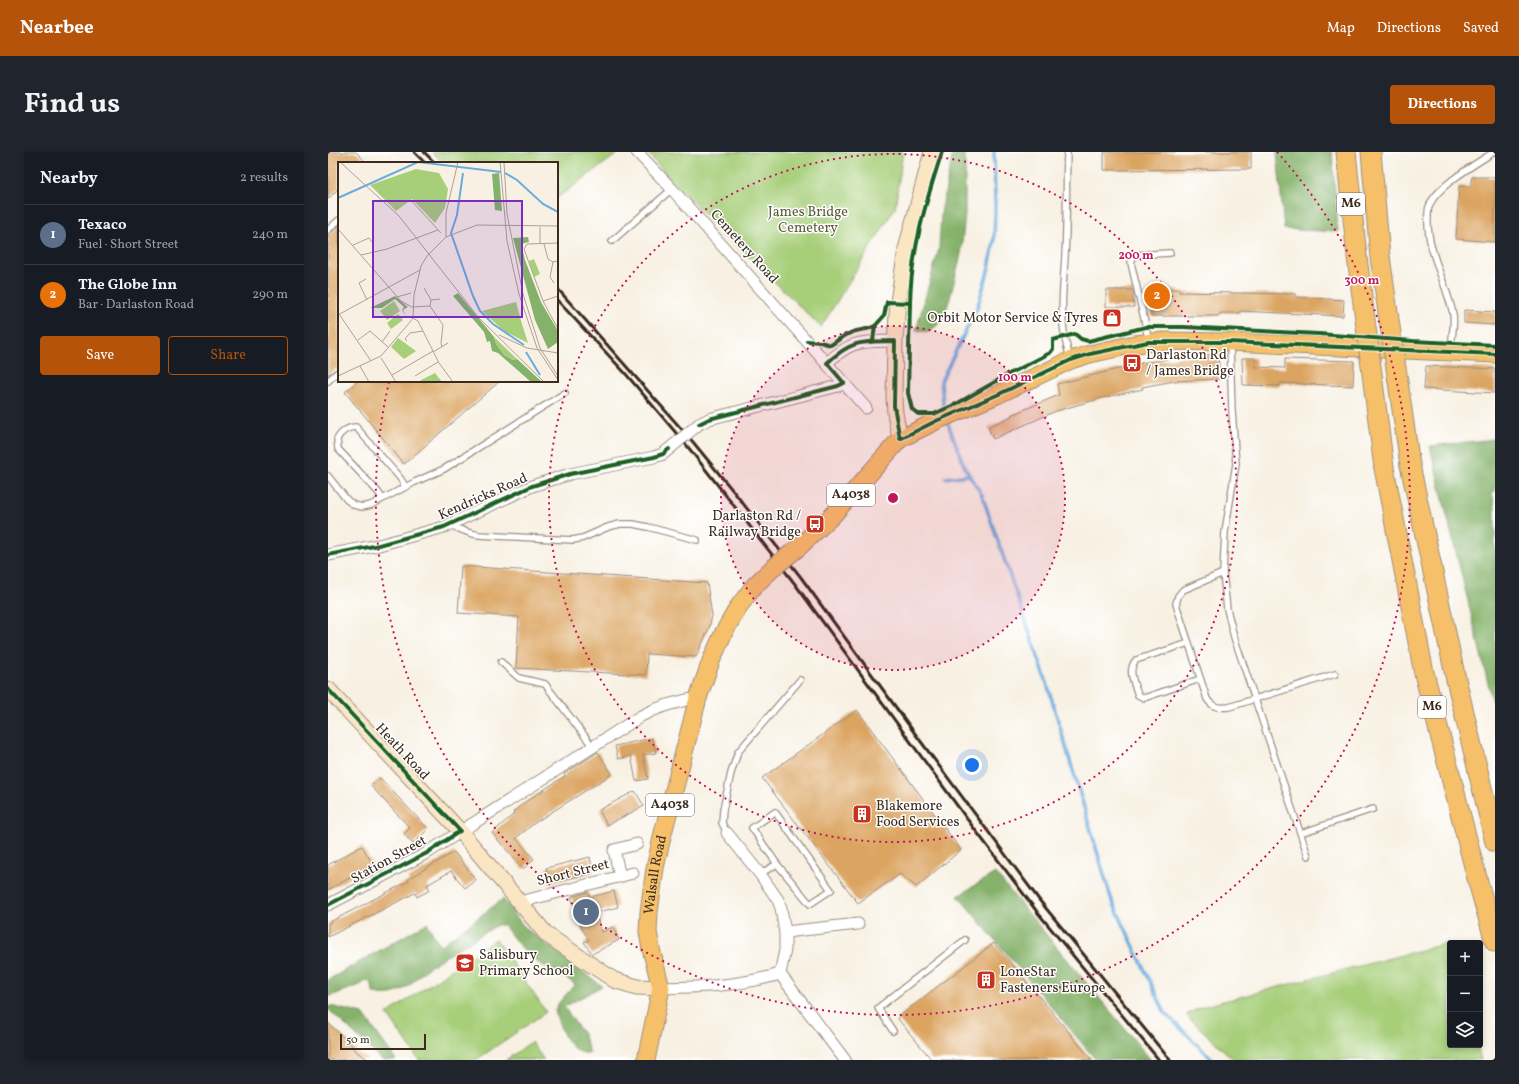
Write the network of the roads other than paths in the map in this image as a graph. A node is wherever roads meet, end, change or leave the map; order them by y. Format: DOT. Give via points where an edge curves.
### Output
graph roads {
  1 [pos="637,152"];
  2 [pos="932,152"];
  3 [pos="1066,152"];
  4 [pos="1346,152"];
  5 [pos="1371,152"];
  6 [pos="1494,152"];
  7 [pos="672,189"];
  8 [pos="338,221"];
  9 [pos="328,230"];
  10 [pos="612,241"];
  11 [pos="1170,253"];
  12 [pos="894,341"];
  13 [pos="1148,342"];
  14 [pos="1230,342"];
  15 [pos="1451,352"];
  16 [pos="1495,354"];
  17 [pos="1071,360"];
  18 [pos="827,364"];
  19 [pos="338,372"];
  20 [pos="328,381"];
  21 [pos="844,383"];
  22 [pos="565,393"];
  23 [pos="866,408"];
  24 [pos="900,439"];
  25 [pos="328,476"];
  26 [pos="406,486"];
  27 [pos="382,498"];
  28 [pos="448,525"];
  29 [pos="697,540"];
  30 [pos="328,555"];
  31 [pos="1223,574"];
  32 [pos="1189,643"];
  33 [pos="501,662"];
  34 [pos="1334,674"];
  35 [pos="1200,679"];
  36 [pos="800,680"];
  37 [pos="328,689"];
  38 [pos="698,698"];
  39 [pos="1256,700"];
  40 [pos="593,747"];
  41 [pos="1373,809"];
  42 [pos="460,831"];
  43 [pos="727,832"];
  44 [pos="1301,833"];
  45 [pos="1495,842"];
  46 [pos="637,844"];
  47 [pos="1308,856"];
  48 [pos="777,864"];
  49 [pos="633,873"];
  50 [pos="760,874"];
  51 [pos="620,877"];
  52 [pos="520,902"];
  53 [pos="328,905"];
  54 [pos="858,924"];
  55 [pos="785,932"];
  56 [pos="965,940"];
  57 [pos="1495,942"];
  58 [pos="780,974"];
  59 [pos="661,988"];
  60 [pos="894,1031"];
  61 [pos="646,1060"];
  62 [pos="845,1060"];
  1 -- 7 [label="street, Cemetery Road"];
  2 -- 12 [label="street" via="906,249"];
  3 -- 17 [label="lane" via="1066,237 1062,313 1064,337"];
  4 -- 57 [label="highway, M6, bridge" via="1384,468 1424,674"];
  5 -- 45 [label="highway, M6, bridge" via="1380,256 1410,465 1454,675"];
  6 -- 15 [label="lane" via="1452,179 1429,206 1427,227 1453,315"];
  7 -- 10 [label="lane"];
  7 -- 18 [label="street, Cemetery Road"];
  8 -- 9 [label="lane"];
  11 -- 13 [label="lane" via="1140,254 1134,255 1131,259"];
  12 -- 18 [label="street" via="859,342 849,346"];
  12 -- 24 [label="street" via="895,414"];
  13 -- 14 [label="main road, A4038"];
  13 -- 17 [label="main road, A4038"];
  14 -- 15 [label="main road, A4038"];
  14 -- 31 [label="lane" via="1236,464 1225,532"];
  15 -- 16 [label="main road, A4038"];
  17 -- 24 [label="main road, A4038"];
  18 -- 21 [label="street, Cemetery Road"];
  19 -- 20 [label="lane"];
  21 -- 23 [label="street, Cemetery Road"];
  21 -- 28 [label="street, Kendricks Road, bridge" via="709,419 662,454 570,474 532,486"];
  22 -- 26 [label="lane" via="444,469"];
  24 -- 38 [label="main road, Walsall Road / A4038, bridge" via="833,515 754,585 724,632"];
  25 -- 27 [label="lane" via="354,505 362,507"];
  26 -- 27 [label="lane"];
  26 -- 27 [label="lane" via="356,427 349,428 339,435 338,449"];
  28 -- 29 [label="lane" via="479,535 572,540 608,527 633,524"];
  28 -- 30 [label="street, Kendricks Road"];
  31 -- 32 [label="lane" via="1194,584 1178,596 1176,604"];
  31 -- 39 [label="lane" via="1234,637"];
  32 -- 35 [label="lane"];
  32 -- 35 [label="lane" via="1136,660 1130,670 1138,695 1144,698"];
  33 -- 40 [label="lane" via="519,678 545,684"];
  34 -- 39 [label="lane"];
  35 -- 39 [label="lane" via="1207,699 1211,705 1218,708"];
  36 -- 43 [label="lane" via="738,752 723,810 722,823"];
  37 -- 42 [label="street, Heath Road"];
  38 -- 40 [label="street, Station Street" via="655,708"];
  38 -- 59 [label="main road, Walsall Road / A4038" via="663,832 651,892 648,932"];
  39 -- 44 [label="lane"];
  40 -- 42 [label="street, Station Street"];
  41 -- 44 [label="lane"];
  42 -- 52 [label="street, Heath Road"];
  42 -- 53 [label="street, Station Street" via="427,853"];
  43 -- 50 [label="street"];
  44 -- 47 [label="lane"];
  46 -- 51 [label="street" via="614,850"];
  48 -- 48 [label="lane" via="752,828 775,812 831,890 810,904"];
  48 -- 50 [label="lane"];
  49 -- 51 [label="street, Short Street"];
  50 -- 55 [label="street" via="778,900"];
  51 -- 52 [label="street, Short Street"];
  52 -- 59 [label="street, Heath Road" via="547,935 614,980 637,987"];
  54 -- 55 [label="street"];
  55 -- 58 [label="street" via="785,950"];
  56 -- 60 [label="lane" via="878,1008"];
  58 -- 59 [label="street" via="729,985"];
  58 -- 62 [label="street"];
  59 -- 61 [label="main road, Walsall Road / A4038"];
}
